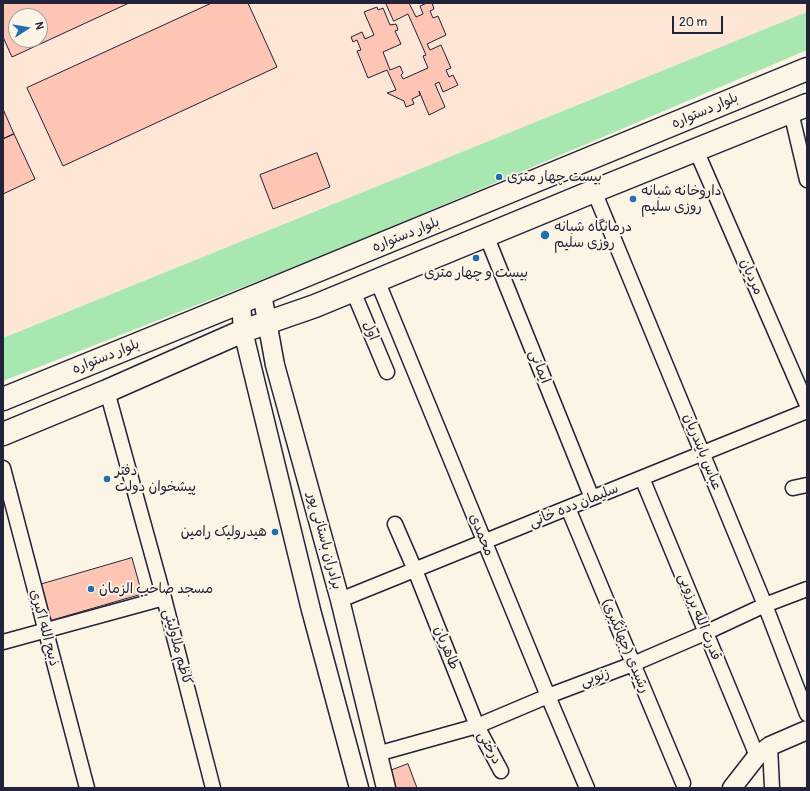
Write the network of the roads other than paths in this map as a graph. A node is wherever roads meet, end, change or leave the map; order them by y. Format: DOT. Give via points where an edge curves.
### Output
graph roads {
  1 [pos="807,68"];
  2 [pos="799,109"];
  3 [pos="696,150"];
  4 [pos="807,180"];
  5 [pos="594,190"];
  6 [pos="486,235"];
  7 [pos="377,280"];
  8 [pos="353,291"];
  9 [pos="262,294"];
  10 [pos="241,302"];
  11 [pos="268,322"];
  12 [pos="243,331"];
  13 [pos="387,372"];
  14 [pos="108,391"];
  15 [pos="3,399"];
  16 [pos="807,405"];
  17 [pos="807,411"];
  18 [pos="3,434"];
  19 [pos="702,453"];
  20 [pos="3,468"];
  21 [pos="642,478"];
  22 [pos="807,485"];
  23 [pos="793,488"];
  24 [pos="592,498"];
  25 [pos="568,508"];
  26 [pos="395,524"];
  27 [pos="484,542"];
  28 [pos="415,570"];
  29 [pos="807,589"];
  30 [pos="164,598"];
  31 [pos="340,600"];
  32 [pos="765,605"];
  33 [pos="44,630"];
  34 [pos="705,633"];
  35 [pos="3,642"];
  36 [pos="633,664"];
  37 [pos="548,696"];
  38 [pos="807,714"];
  39 [pos="477,726"];
  40 [pos="807,730"];
  41 [pos="764,751"];
  42 [pos="377,754"];
  43 [pos="501,771"];
  44 [pos="683,783"];
  45 [pos="87,788"];
  46 [pos="213,788"];
  47 [pos="359,788"];
  48 [pos="386,788"];
  49 [pos="587,788"];
  50 [pos="732,788"];
  51 [pos="772,788"];
  1 -- 9 [label="main road, بلوار دستواره"];
  2 -- 3 [label="main road"];
  2 -- 4 [label="street"];
  3 -- 5 [label="main road"];
  3 -- 16 [label="street, مردیان"];
  5 -- 6 [label="main road"];
  5 -- 19 [label="street, عباس بایندریان"];
  6 -- 7 [label="main road"];
  6 -- 24 [label="street, ایمانی"];
  7 -- 8 [label="main road"];
  7 -- 27 [label="street, محمدی"];
  8 -- 11 [label="main road"];
  8 -- 13 [label="street, اول"];
  9 -- 10 [label="main road, بلوار دستواره"];
  9 -- 11 [label="street, برادران باستانی پور"];
  10 -- 12 [label="street, برادران باستانی پور"];
  10 -- 15 [label="main road, بلوار دستواره"];
  11 -- 12 [label="main road"];
  11 -- 31 [label="street, برادران باستانی پور" via="275,365"];
  12 -- 14 [label="main road"];
  12 -- 47 [label="street, برادران باستانی پور" via="311,610"];
  14 -- 18 [label="main road"];
  14 -- 30 [label="street, کاظم ملاولیئی"];
  17 -- 19 [label="street, سلیمان دده خانی"];
  19 -- 21 [label="street, سلیمان دده خانی"];
  19 -- 32 [label="street, عباس بایندریان"];
  20 -- 33 [label="street, ذبیح الله اکبری"];
  21 -- 24 [label="street, سلیمان دده خانی"];
  21 -- 34 [label="street, قدرت الله برزویی"];
  22 -- 23 [label="street"];
  24 -- 25 [label="street, سلیمان دده خانی"];
  25 -- 27 [label="street, سلیمان دده خانی"];
  25 -- 36 [label="street, رشیدی (جهانگیری)"];
  26 -- 28 [label="street"];
  27 -- 28 [label="street, سلیمان دده خانی"];
  27 -- 37 [label="street, محمدی"];
  28 -- 31 [label="street, سلیمان دده خانی"];
  28 -- 39 [label="street, طاهریان"];
  29 -- 32 [label="street, زنوبی"];
  30 -- 33 [label="street"];
  30 -- 46 [label="street, کاظم ملاولیئی"];
  31 -- 42 [label="street, برادران باستانی پور"];
  32 -- 34 [label="street, زنوبی"];
  32 -- 38 [label="street, عباس بایندریان"];
  33 -- 35 [label="street"];
  33 -- 45 [label="street, ذبیح الله اکبری"];
  34 -- 36 [label="street, زنوبی"];
  34 -- 41 [label="street, قدرت الله برزویی"];
  36 -- 37 [label="street, زنوبی"];
  36 -- 44 [label="street, رشیدی (جهانگیری)"];
  37 -- 39 [label="street, زنوبی"];
  37 -- 49 [label="street, محمدی"];
  39 -- 42 [label="street, زنوبی"];
  39 -- 43 [label="street, درختی"];
  40 -- 41 [label="street"];
  41 -- 50 [label="street"];
  41 -- 51 [label="street"];
  42 -- 48 [label="street, برادران باستانی پور"];
}
